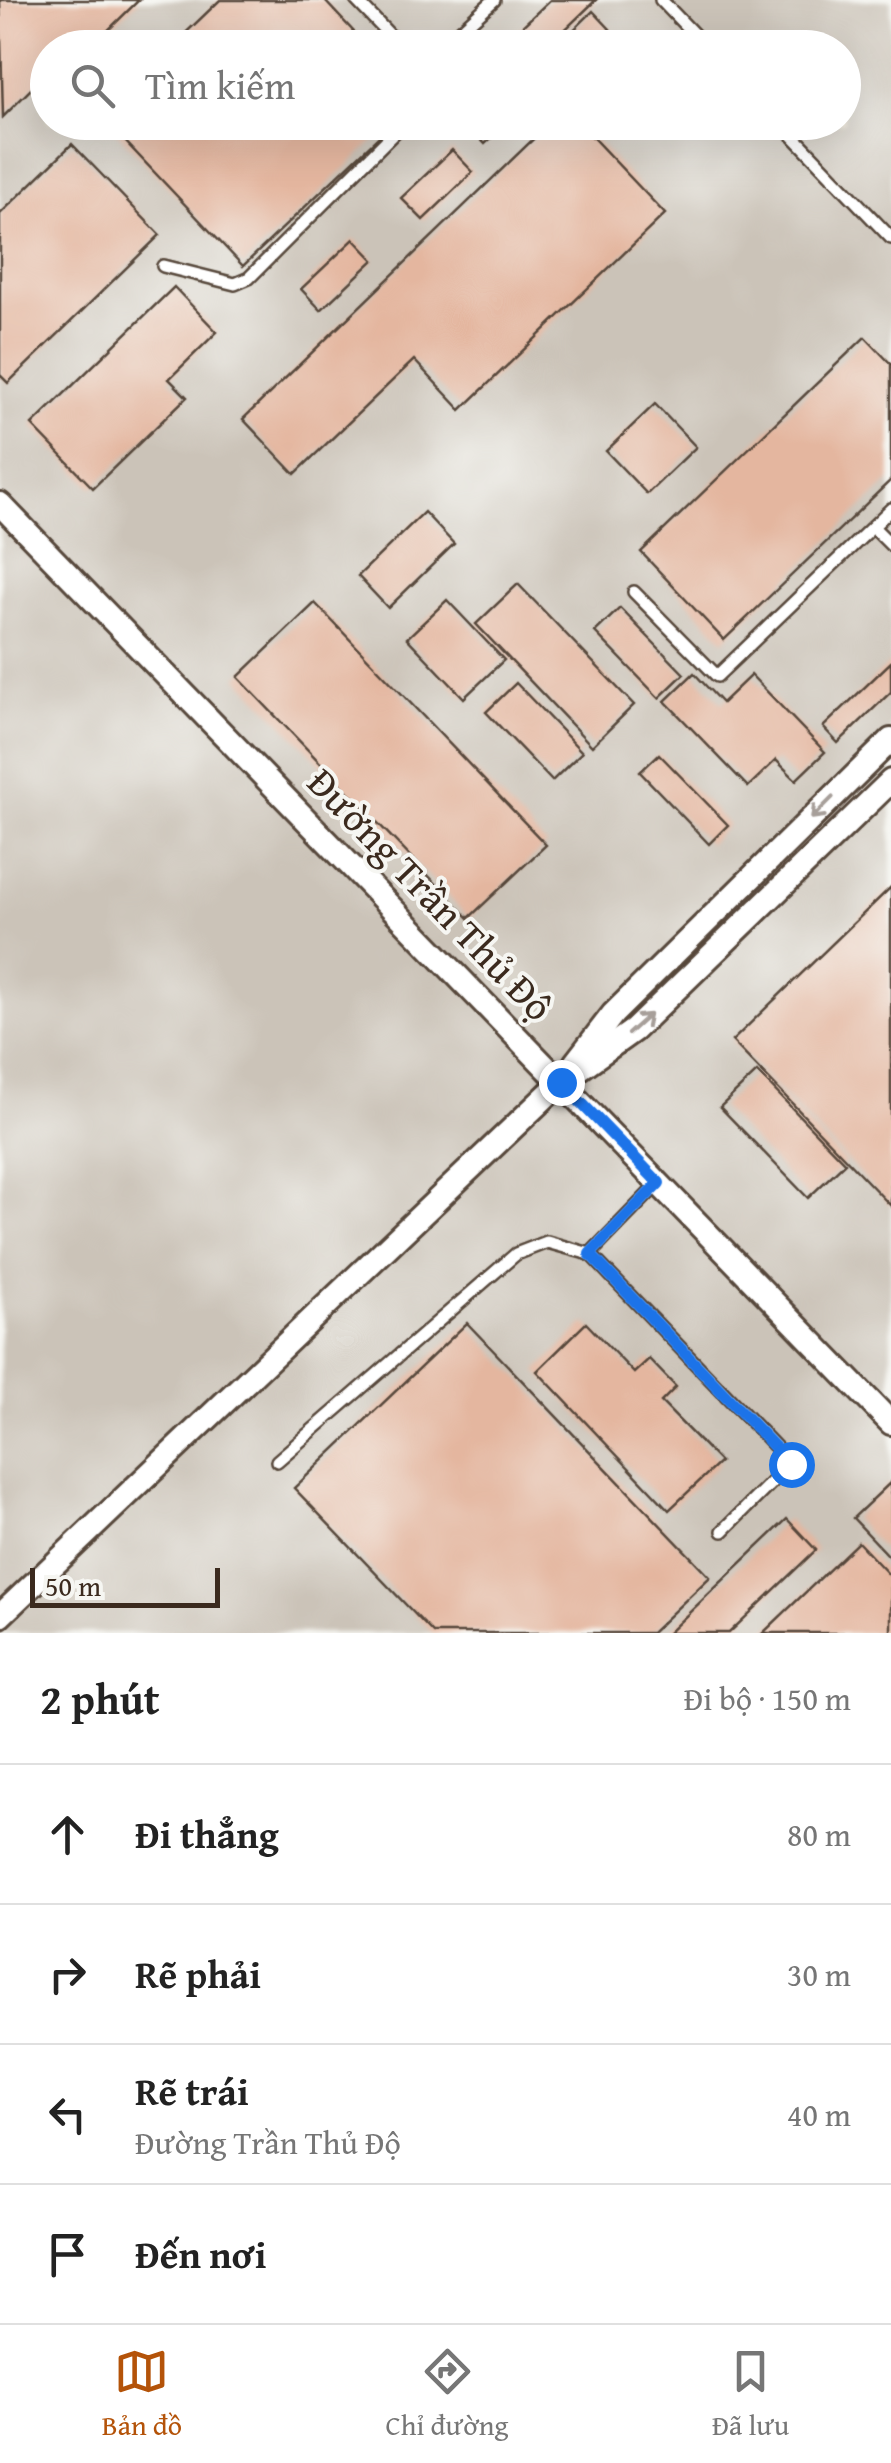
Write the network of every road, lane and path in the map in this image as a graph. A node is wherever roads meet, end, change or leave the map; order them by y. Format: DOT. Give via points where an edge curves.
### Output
graph roads {
  1 [pos="356,0"];
  2 [pos="494,0"];
  3 [pos="662,0"];
  4 [pos="385,30"];
  5 [pos="461,30"];
  6 [pos="690,30"];
  7 [pos="387,140"];
  8 [pos="797,140"];
  9 [pos="891,238"];
  10 [pos="163,266"];
  11 [pos="0,504"];
  12 [pos="891,509"];
  13 [pos="873,527"];
  14 [pos="891,546"];
  15 [pos="634,592"];
  16 [pos="891,740"];
  17 [pos="891,781"];
  18 [pos="561,1082"];
  19 [pos="659,1183"];
  20 [pos="590,1254"];
  21 [pos="891,1423"];
  22 [pos="277,1461"];
  23 [pos="723,1530"];
  24 [pos="0,1616"];
  1 -- 4 [label="lane"];
  2 -- 5 [label="lane"];
  3 -- 6 [label="lane"];
  7 -- 10 [label="lane" via="248,278 236,284"];
  8 -- 9 [label="lane"];
  11 -- 18 [label="street, Đường Trần Thủ Độ"];
  12 -- 13 [label="lane"];
  13 -- 14 [label="lane"];
  13 -- 15 [label="lane" via="717,676"];
  16 -- 18 [label="street, one-way" via="613,1014"];
  18 -- 17 [label="street, one-way" via="634,1030"];
  18 -- 19 [label="street, Đường Trần Thủ Độ"];
  18 -- 24 [label="street"];
  19 -- 20 [label="lane"];
  19 -- 21 [label="street, Đường Trần Thủ Độ"];
  20 -- 22 [label="lane" via="547,1242 516,1254"];
  20 -- 23 [label="lane" via="791,1464"];
}
